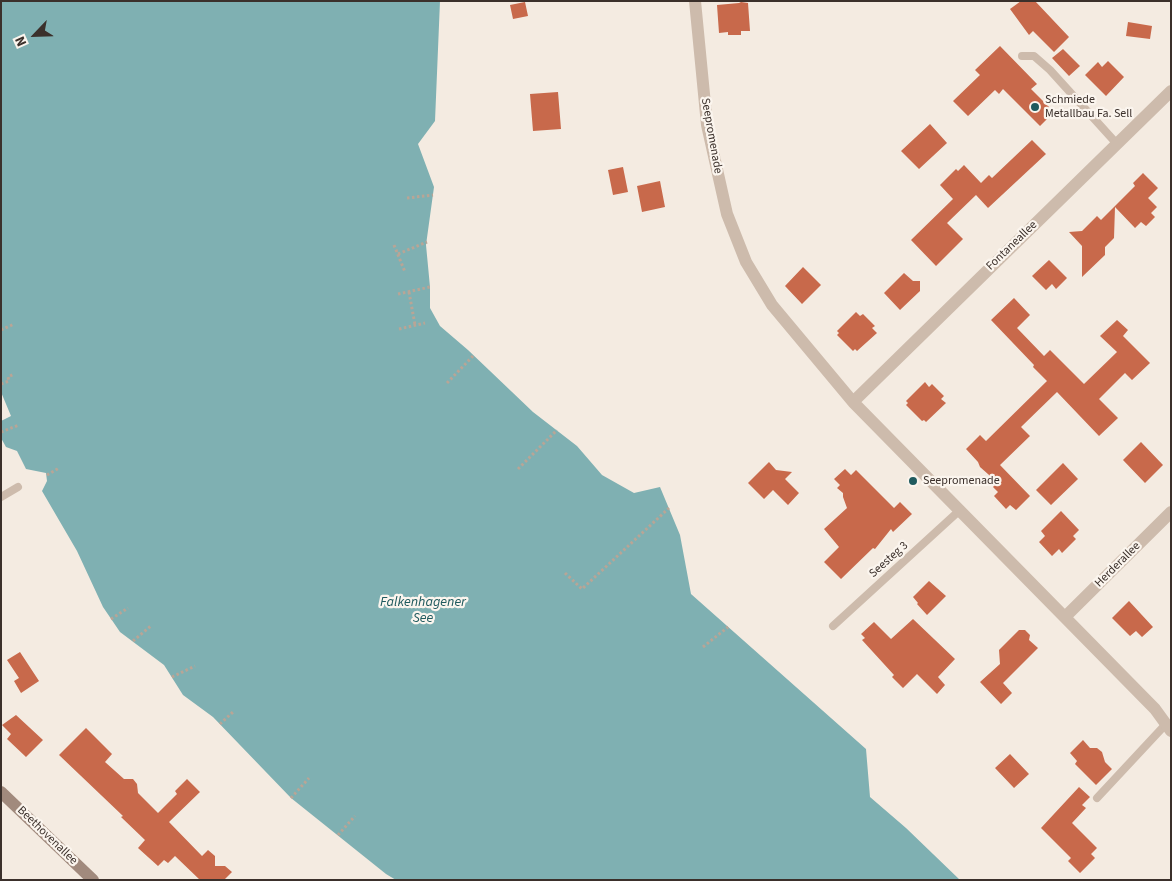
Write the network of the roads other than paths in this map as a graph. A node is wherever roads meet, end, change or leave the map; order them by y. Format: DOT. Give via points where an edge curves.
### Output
graph roads {
  1 [pos="695,1"];
  2 [pos="1022,56"];
  3 [pos="1171,91"];
  4 [pos="1117,144"];
  5 [pos="853,402"];
  6 [pos="18,487"];
  7 [pos="1,497"];
  8 [pos="960,510"];
  9 [pos="1171,512"];
  10 [pos="1065,617"];
  11 [pos="833,626"];
  12 [pos="1168,728"];
  13 [pos="1,792"];
  14 [pos="1097,798"];
  15 [pos="93,880"];
  1 -- 5 [label="street, Seepromenade" via="706,125 730,222 746,262 772,305"];
  2 -- 4 [label="lane" via="1034,56 1050,70"];
  3 -- 4 [label="street, Fontaneallee"];
  4 -- 5 [label="street, Fontaneallee"];
  5 -- 8 [label="street, Seepromenade"];
  6 -- 7 [label="lane"];
  8 -- 10 [label="street, Seepromenade"];
  8 -- 11 [label="lane, Seesteg 3"];
  9 -- 10 [label="street, Herderallee"];
  10 -- 12 [label="street, Seepromenade" via="1156,709"];
  12 -- 14 [label="lane"];
  13 -- 15 [label="street, Beethovenallee"];
}
